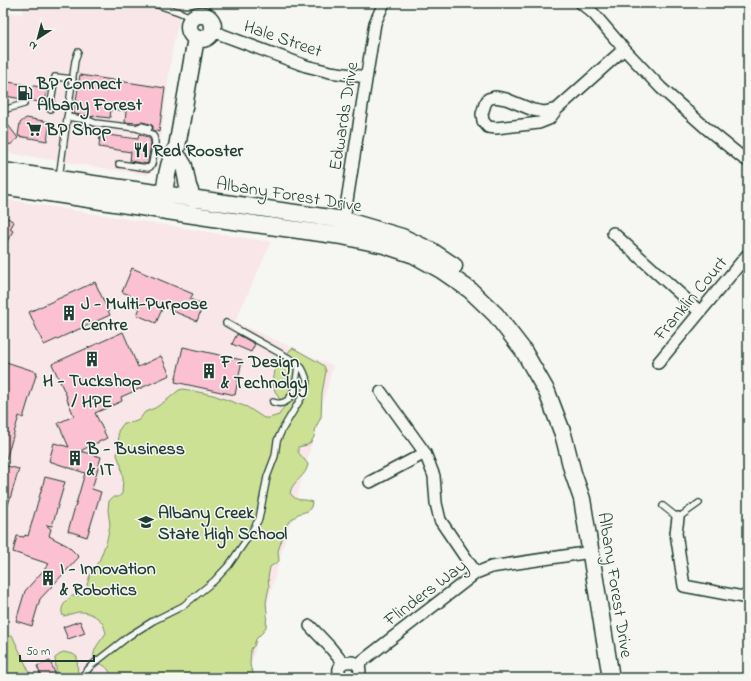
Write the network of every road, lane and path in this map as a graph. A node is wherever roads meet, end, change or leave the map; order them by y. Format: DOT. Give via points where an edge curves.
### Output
graph roads {
  1 [pos="152,3"];
  2 [pos="384,3"];
  3 [pos="581,3"];
  4 [pos="204,12"];
  5 [pos="212,31"];
  6 [pos="196,38"];
  7 [pos="624,49"];
  8 [pos="78,52"];
  9 [pos="3,70"];
  10 [pos="366,77"];
  11 [pos="72,79"];
  12 [pos="3,92"];
  13 [pos="24,104"];
  14 [pos="50,109"];
  15 [pos="558,109"];
  16 [pos="3,110"];
  17 [pos="67,117"];
  18 [pos="88,120"];
  19 [pos="87,128"];
  20 [pos="136,128"];
  21 [pos="149,128"];
  22 [pos="178,153"];
  23 [pos="748,161"];
  24 [pos="119,164"];
  25 [pos="3,171"];
  26 [pos="3,186"];
  27 [pos="58,186"];
  28 [pos="168,203"];
  29 [pos="208,208"];
  30 [pos="344,220"];
  31 [pos="613,233"];
  32 [pos="342,236"];
  33 [pos="748,254"];
  34 [pos="700,312"];
  35 [pos="226,323"];
  36 [pos="298,364"];
  37 [pos="658,364"];
  38 [pos="381,392"];
  39 [pos="273,402"];
  40 [pos="425,453"];
  41 [pos="370,482"];
  42 [pos="582,499"];
  43 [pos="699,503"];
  44 [pos="663,506"];
  45 [pos="678,518"];
  46 [pos="591,552"];
  47 [pos="476,573"];
  48 [pos="748,598"];
  49 [pos="310,626"];
  50 [pos="344,663"];
  51 [pos="357,665"];
  52 [pos="78,678"];
  53 [pos="341,678"];
  54 [pos="357,678"];
  55 [pos="611,678"];
  1 -- 4 [label="lane" via="179,12"];
  2 -- 10 [label="street, Edwards Drive" via="375,23"];
  3 -- 7 [label="street"];
  4 -- 5 [label="street" via="211,21"];
  4 -- 6 [label="street" via="190,22 189,30"];
  5 -- 6 [label="street" via="206,38"];
  5 -- 10 [label="street, Hale Street" via="306,66"];
  6 -- 22 [label="street"];
  7 -- 15 [label="street"];
  7 -- 23 [label="street" via="667,93"];
  8 -- 11 [label="lane"];
  9 -- 12 [label="lane"];
  10 -- 30 [label="street, Edwards Drive"];
  11 -- 14 [label="lane" via="55,77"];
  11 -- 17 [label="lane"];
  13 -- 16 [label="lane"];
  15 -- 15 [label="street" via="544,112 533,110 495,97 488,99 482,114 483,121 488,127 496,128 539,123 549,119"];
  17 -- 18 [label="lane"];
  17 -- 27 [label="lane"];
  18 -- 19 [label="lane"];
  18 -- 20 [label="lane"];
  20 -- 21 [label="lane"];
  20 -- 24 [label="lane" via="152,134 156,141 152,164 148,168"];
  22 -- 28 [label="street" via="173,153 168,170"];
  22 -- 29 [label="street" via="188,186"];
  25 -- 27 [label="street, Albany Forest Drive"];
  26 -- 27 [label="street, Albany Forest Drive"];
  27 -- 28 [label="street, Albany Forest Drive"];
  28 -- 29 [label="street, Albany Forest Drive"];
  28 -- 29 [label="street, Albany Forest Drive"];
  29 -- 30 [label="street, Albany Forest Drive"];
  29 -- 32 [label="street, Albany Forest Drive"];
  30 -- 32 [label="street, Edwards Drive"];
  30 -- 42 [label="street, Albany Forest Drive" via="402,237 430,250 456,267 512,321 545,369 559,399 583,473"];
  31 -- 34 [label="street"];
  32 -- 42 [label="street, Albany Forest Drive" via="414,255 470,290 496,315 523,350 547,392 563,434"];
  33 -- 34 [label="street, Franklin Court"];
  34 -- 37 [label="street, Franklin Court"];
  35 -- 36 [label="lane"];
  36 -- 39 [label="lane" via="296,385 291,396 281,404"];
  36 -- 52 [label="lane" via="306,376 306,388 277,441 259,519 229,565 214,581 182,606 129,636"];
  38 -- 40 [label="street"];
  40 -- 41 [label="street"];
  40 -- 47 [label="street" via="434,476 440,520"];
  42 -- 46 [label="street, Albany Forest Drive"];
  43 -- 45 [label="lane"];
  44 -- 45 [label="lane"];
  45 -- 48 [label="street" via="676,533 684,586"];
  46 -- 47 [label="street, Flinders Way" via="491,567"];
  46 -- 55 [label="street, Albany Forest Drive"];
  47 -- 51 [label="street, Flinders Way"];
  49 -- 50 [label="street"];
  50 -- 51 [label="street" via="350,661"];
  50 -- 53 [label="street" via="339,670"];
  51 -- 54 [label="street"];
}
